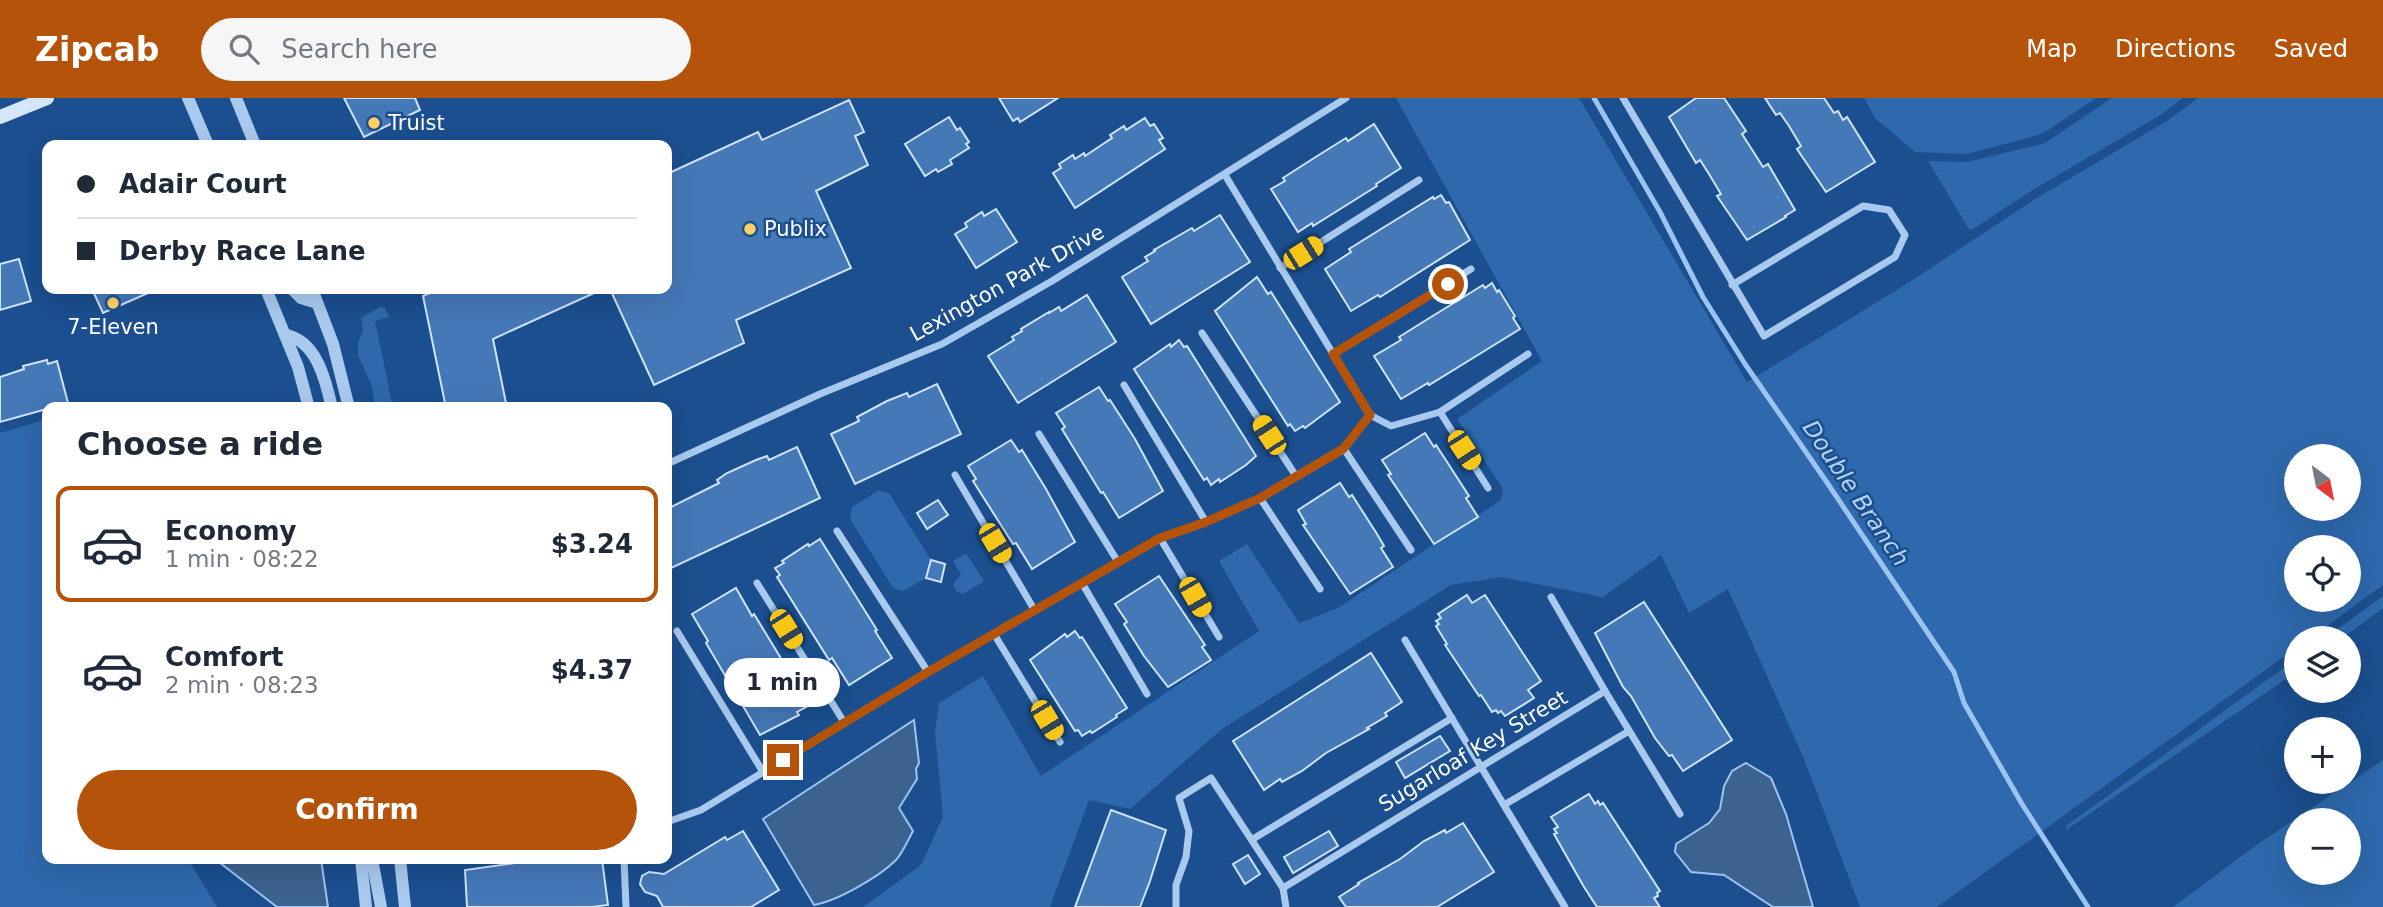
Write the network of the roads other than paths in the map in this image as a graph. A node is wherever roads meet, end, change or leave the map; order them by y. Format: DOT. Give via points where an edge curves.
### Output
graph roads {
  1 [pos="47,98"];
  2 [pos="188,98"];
  3 [pos="236,98"];
  4 [pos="1346,98"];
  5 [pos="1623,98"];
  6 [pos="0,117"];
  7 [pos="206,140"];
  8 [pos="253,140"];
  9 [pos="1225,175"];
  10 [pos="1419,180"];
  11 [pos="1280,268"];
  12 [pos="1471,270"];
  13 [pos="1732,285"];
  14 [pos="268,294"];
  15 [pos="297,294"];
  16 [pos="314,294"];
  17 [pos="317,303"];
  18 [pos="1202,333"];
  19 [pos="285,335"];
  20 [pos="1333,354"];
  21 [pos="1528,354"];
  22 [pos="1124,385"];
  23 [pos="307,402"];
  24 [pos="330,402"];
  25 [pos="348,402"];
  26 [pos="1440,412"];
  27 [pos="1370,415"];
  28 [pos="1039,434"];
  29 [pos="1343,449"];
  30 [pos="672,462"];
  31 [pos="955,475"];
  32 [pos="1296,476"];
  33 [pos="1488,488"];
  34 [pos="1260,498"];
  35 [pos="1206,522"];
  36 [pos="837,531"];
  37 [pos="1160,538"];
  38 [pos="1411,550"];
  39 [pos="1118,562"];
  40 [pos="757,583"];
  41 [pos="1082,583"];
  42 [pos="1320,589"];
  43 [pos="1551,597"];
  44 [pos="1035,611"];
  45 [pos="677,631"];
  46 [pos="994,634"];
  47 [pos="1219,638"];
  48 [pos="1405,640"];
  49 [pos="928,672"];
  50 [pos="1605,691"];
  51 [pos="1147,694"];
  52 [pos="1452,719"];
  53 [pos="844,722"];
  54 [pos="1629,731"];
  55 [pos="1060,742"];
  56 [pos="1481,766"];
  57 [pos="763,772"];
  58 [pos="1504,805"];
  59 [pos="1680,814"];
  60 [pos="672,820"];
  61 [pos="1253,839"];
  62 [pos="362,864"];
  63 [pos="373,864"];
  64 [pos="401,864"];
  65 [pos="624,864"];
  66 [pos="1283,888"];
  67 [pos="366,907"];
  68 [pos="381,907"];
  69 [pos="405,907"];
  70 [pos="626,907"];
  71 [pos="1176,907"];
  72 [pos="1286,907"];
  73 [pos="1565,907"];
  1 -- 6 [label="main road"];
  2 -- 7 [label="street"];
  3 -- 8 [label="street"];
  4 -- 9 [label="street, Lexington Park Drive"];
  5 -- 13 [label="street"];
  9 -- 11 [label="street"];
  9 -- 30 [label="street, Lexington Park Drive" via="942,344"];
  10 -- 11 [label="street"];
  11 -- 20 [label="street"];
  12 -- 20 [label="street"];
  13 -- 13 [label="street" via="1863,206 1889,210 1905,235 1895,257 1764,336"];
  14 -- 19 [label="street"];
  15 -- 17 [label="street"];
  16 -- 17 [label="street"];
  17 -- 25 [label="street"];
  18 -- 32 [label="street"];
  19 -- 23 [label="street"];
  19 -- 24 [label="street" via="312,352"];
  20 -- 27 [label="street"];
  21 -- 26 [label="street"];
  22 -- 35 [label="street"];
  26 -- 27 [label="street" via="1391,426"];
  26 -- 33 [label="street"];
  27 -- 29 [label="street"];
  28 -- 39 [label="street"];
  29 -- 32 [label="street"];
  29 -- 38 [label="street"];
  31 -- 44 [label="street"];
  32 -- 34 [label="street"];
  34 -- 35 [label="street"];
  34 -- 42 [label="street"];
  35 -- 37 [label="street"];
  36 -- 49 [label="street"];
  37 -- 39 [label="street"];
  37 -- 47 [label="street"];
  39 -- 41 [label="street"];
  40 -- 53 [label="street"];
  41 -- 44 [label="street"];
  41 -- 51 [label="street"];
  43 -- 50 [label="street"];
  44 -- 46 [label="street"];
  45 -- 57 [label="street"];
  46 -- 49 [label="street"];
  46 -- 55 [label="street"];
  48 -- 52 [label="street"];
  49 -- 53 [label="street"];
  50 -- 54 [label="street"];
  50 -- 56 [label="street, Sugarloaf Key Street"];
  52 -- 56 [label="street"];
  52 -- 61 [label="street"];
  53 -- 57 [label="street"];
  54 -- 58 [label="street"];
  54 -- 59 [label="street"];
  56 -- 58 [label="street"];
  56 -- 66 [label="street, Sugarloaf Key Street"];
  57 -- 60 [label="street" via="701,810"];
  58 -- 73 [label="street"];
  61 -- 66 [label="street"];
  61 -- 71 [label="street" via="1210,778 1179,798 1189,831 1176,885"];
  62 -- 67 [label="street"];
  63 -- 68 [label="street"];
  64 -- 69 [label="street"];
  65 -- 70 [label="street"];
  66 -- 72 [label="street"];
}
